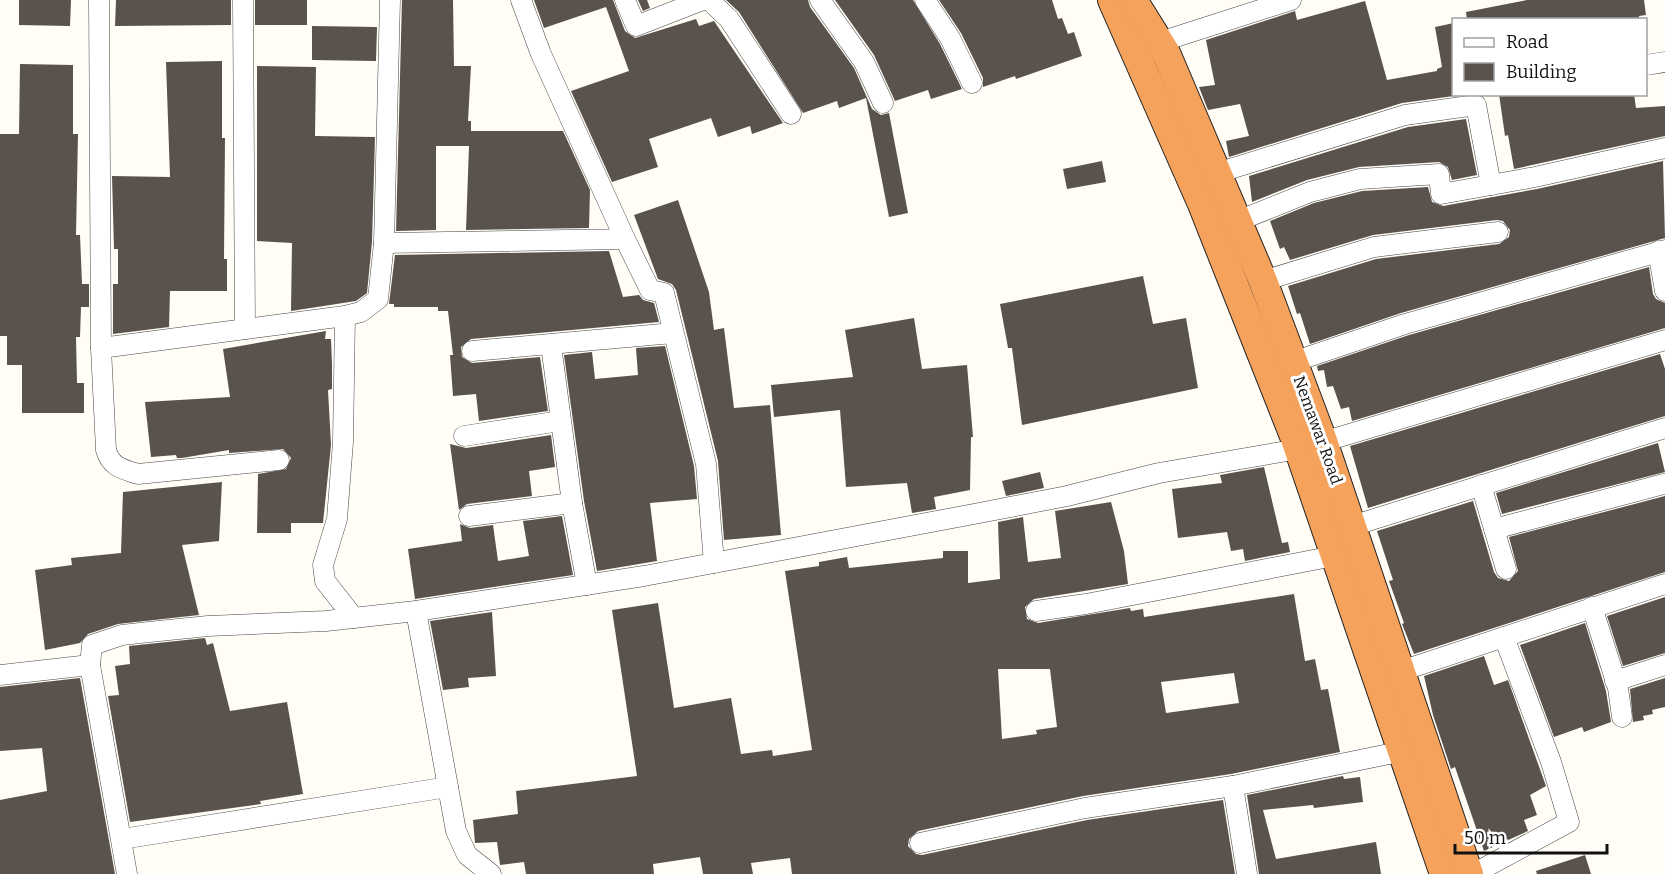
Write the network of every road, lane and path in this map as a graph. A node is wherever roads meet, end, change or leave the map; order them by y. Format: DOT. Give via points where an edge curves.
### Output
graph roads {
  1 [pos="99,0"];
  2 [pos="243,0"];
  3 [pos="390,0"];
  4 [pos="521,0"];
  5 [pos="625,0"];
  6 [pos="703,0"];
  7 [pos="709,0"];
  8 [pos="820,0"];
  9 [pos="926,0"];
  10 [pos="1112,0"];
  11 [pos="1132,0"];
  12 [pos="1291,0"];
  13 [pos="1160,42"];
  14 [pos="1665,62"];
  15 [pos="1647,65"];
  16 [pos="972,83"];
  17 [pos="883,103"];
  18 [pos="791,114"];
  19 [pos="1665,148"];
  20 [pos="1217,173"];
  21 [pos="1491,186"];
  22 [pos="1238,221"];
  23 [pos="1498,232"];
  24 [pos="625,239"];
  25 [pos="384,243"];
  26 [pos="1661,250"];
  27 [pos="1263,282"];
  28 [pos="1665,291"];
  29 [pos="345,316"];
  30 [pos="245,329"];
  31 [pos="673,333"];
  32 [pos="1665,340"];
  33 [pos="551,345"];
  34 [pos="101,348"];
  35 [pos="472,351"];
  36 [pos="1293,362"];
  37 [pos="560,422"];
  38 [pos="1665,429"];
  39 [pos="464,436"];
  40 [pos="1311,445"];
  41 [pos="279,460"];
  42 [pos="1664,484"];
  43 [pos="1481,485"];
  44 [pos="572,502"];
  45 [pos="469,516"];
  46 [pos="1352,526"];
  47 [pos="1494,529"];
  48 [pos="1334,556"];
  49 [pos="714,563"];
  50 [pos="1506,569"];
  51 [pos="1665,584"];
  52 [pos="587,585"];
  53 [pos="1592,607"];
  54 [pos="416,611"];
  55 [pos="1036,611"];
  56 [pos="354,618"];
  57 [pos="1504,637"];
  58 [pos="90,665"];
  59 [pos="1665,665"];
  60 [pos="1401,671"];
  61 [pos="0,675"];
  62 [pos="1615,681"];
  63 [pos="1622,717"];
  64 [pos="1411,741"];
  65 [pos="1233,786"];
  66 [pos="448,788"];
  67 [pos="122,839"];
  68 [pos="920,843"];
  69 [pos="128,874"];
  70 [pos="491,874"];
  71 [pos="1247,874"];
  72 [pos="1444,874"];
  73 [pos="1471,874"];
  1 -- 34 [label="street"];
  2 -- 30 [label="street"];
  3 -- 25 [label="street"];
  4 -- 24 [label="street" via="541,54"];
  5 -- 6 [label="street" via="636,26"];
  7 -- 18 [label="street" via="729,19"];
  8 -- 17 [label="street" via="864,62"];
  9 -- 16 [label="street"];
  10 -- 40 [label="highway, Nemawar Road"];
  11 -- 13 [label="highway, Nemawar Road"];
  12 -- 13 [label="street"];
  13 -- 20 [label="highway, Nemawar Road"];
  14 -- 15 [label="street"];
  19 -- 21 [label="street"];
  20 -- 21 [label="street" via="1405,116 1476,105"];
  20 -- 22 [label="highway, Nemawar Road"];
  21 -- 22 [label="street" via="1441,194 1438,174 1360,179 1310,192"];
  22 -- 27 [label="highway, Nemawar Road"];
  23 -- 27 [label="street" via="1374,247"];
  24 -- 25 [label="street"];
  24 -- 31 [label="street" via="650,290 664,293"];
  25 -- 29 [label="street" via="378,299 361,312"];
  26 -- 28 [label="street"];
  26 -- 36 [label="street" via="1405,324"];
  27 -- 36 [label="highway, Nemawar Road"];
  29 -- 30 [label="street"];
  29 -- 56 [label="street" via="337,519 323,566 325,580"];
  30 -- 34 [label="street"];
  31 -- 33 [label="street"];
  31 -- 49 [label="street" via="706,464"];
  32 -- 40 [label="street"];
  33 -- 35 [label="street"];
  33 -- 37 [label="street"];
  34 -- 41 [label="street" via="106,450 110,462 120,469 138,474"];
  36 -- 40 [label="highway, Nemawar Road"];
  37 -- 39 [label="street"];
  37 -- 44 [label="street"];
  38 -- 43 [label="street"];
  40 -- 46 [label="highway, Nemawar Road"];
  40 -- 48 [label="highway, Nemawar Road"];
  40 -- 49 [label="street"];
  42 -- 47 [label="street"];
  43 -- 46 [label="street"];
  43 -- 47 [label="street"];
  44 -- 45 [label="street"];
  44 -- 52 [label="street"];
  46 -- 60 [label="highway, Nemawar Road"];
  47 -- 50 [label="street"];
  48 -- 55 [label="street"];
  48 -- 64 [label="highway, Nemawar Road"];
  49 -- 52 [label="street"];
  51 -- 53 [label="street"];
  52 -- 54 [label="street"];
  53 -- 57 [label="street"];
  53 -- 62 [label="street"];
  54 -- 56 [label="street"];
  54 -- 66 [label="street"];
  56 -- 58 [label="street" via="122,635 92,645"];
  57 -- 60 [label="street"];
  57 -- 73 [label="street" via="1569,822"];
  58 -- 61 [label="street"];
  58 -- 67 [label="street"];
  59 -- 62 [label="street"];
  60 -- 64 [label="highway, Nemawar Road"];
  62 -- 63 [label="street"];
  64 -- 65 [label="street" via="1389,754"];
  64 -- 72 [label="highway, Nemawar Road"];
  64 -- 73 [label="highway, Nemawar Road"];
  65 -- 68 [label="street" via="1085,808"];
  65 -- 71 [label="street"];
  66 -- 67 [label="street"];
  66 -- 70 [label="street" via="456,831 467,855"];
  67 -- 69 [label="street"];
}
